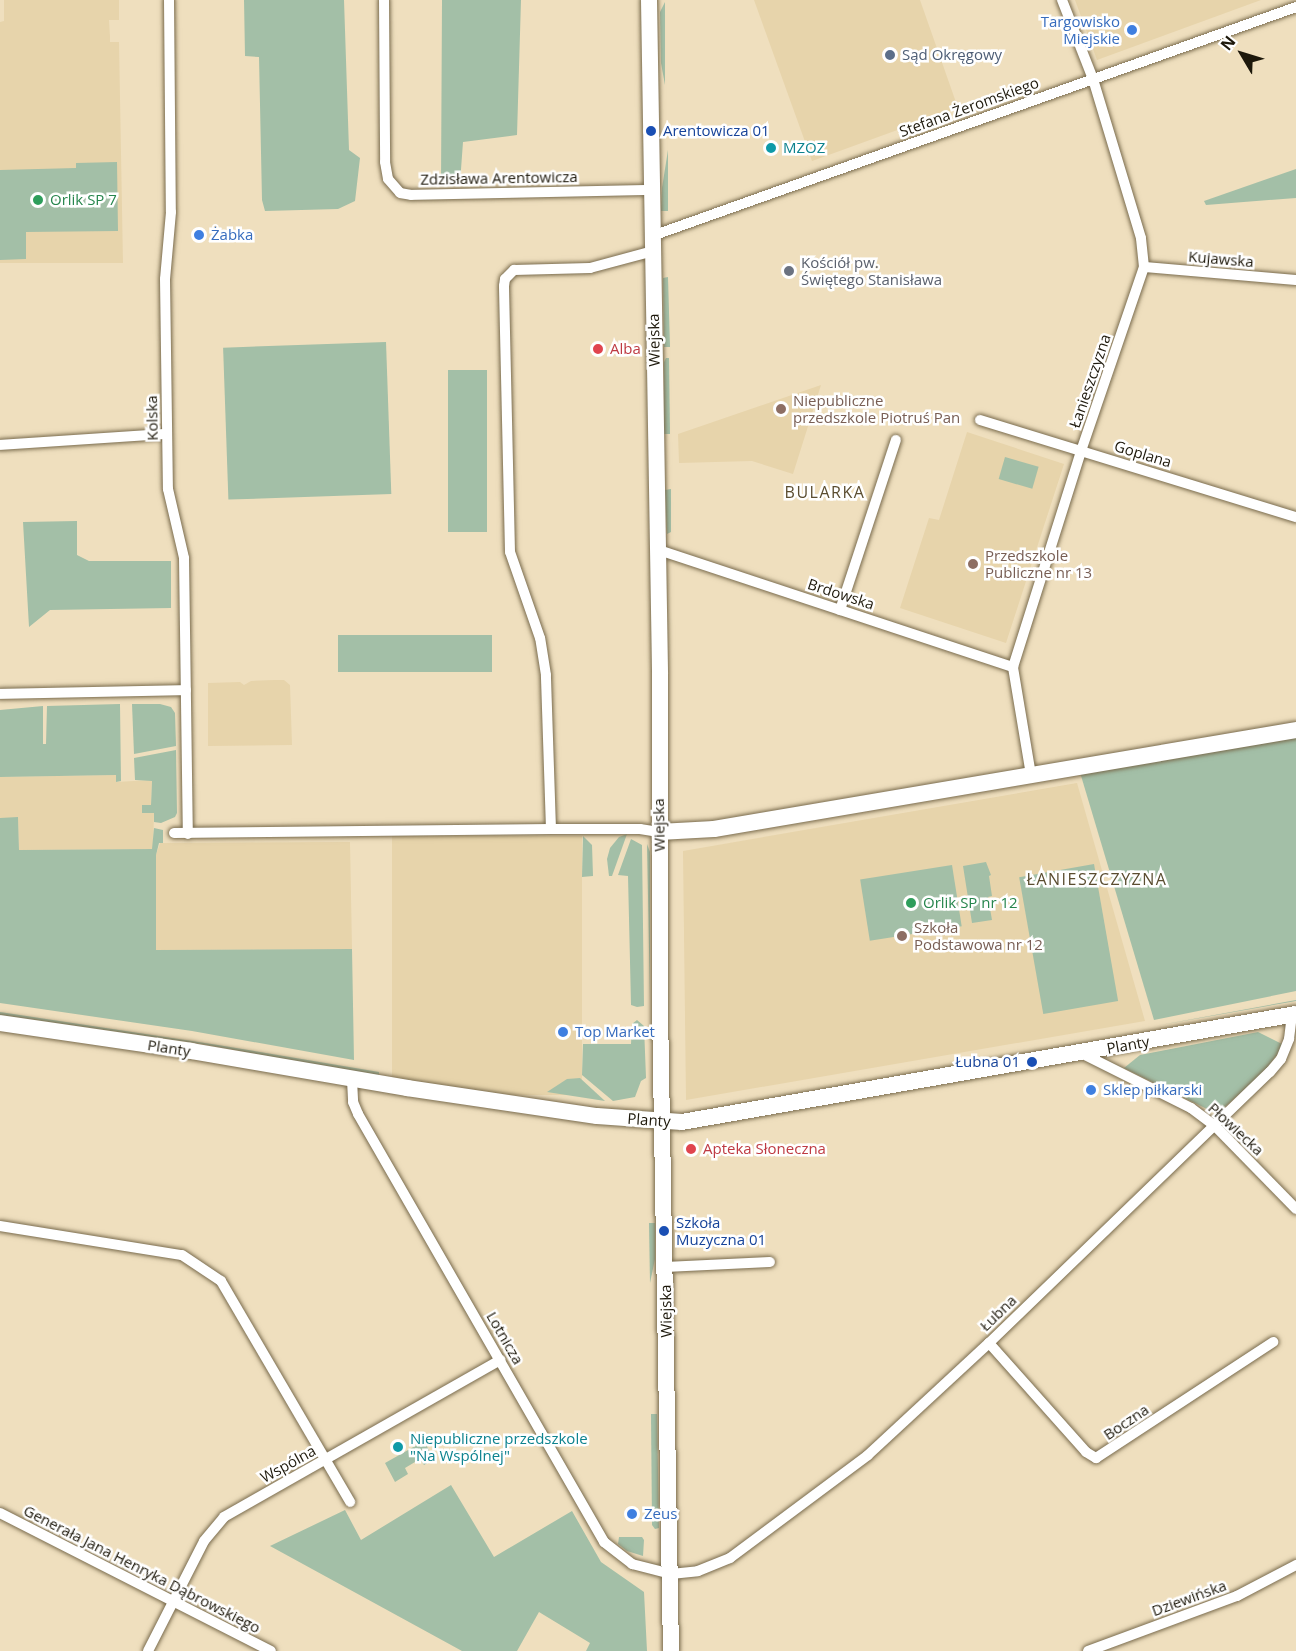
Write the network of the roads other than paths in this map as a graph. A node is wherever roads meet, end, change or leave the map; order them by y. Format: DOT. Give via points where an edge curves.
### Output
graph roads {
  1 [pos="169,0"];
  2 [pos="384,0"];
  3 [pos="648,0"];
  4 [pos="1062,0"];
  5 [pos="1296,7"];
  6 [pos="1093,79"];
  7 [pos="652,190"];
  8 [pos="652,244"];
  9 [pos="1144,267"];
  10 [pos="1296,280"];
  11 [pos="980,420"];
  12 [pos="167,434"];
  13 [pos="896,440"];
  14 [pos="0,445"];
  15 [pos="1082,451"];
  16 [pos="1296,517"];
  17 [pos="659,550"];
  18 [pos="840,610"];
  19 [pos="1013,667"];
  20 [pos="186,690"];
  21 [pos="0,694"];
  22 [pos="1296,730"];
  23 [pos="1030,775"];
  24 [pos="551,829"];
  25 [pos="659,832"];
  26 [pos="174,833"];
  27 [pos="188,834"];
  28 [pos="1294,1014"];
  29 [pos="0,1023"];
  30 [pos="1081,1053"];
  31 [pos="352,1080"];
  32 [pos="663,1122"];
  33 [pos="1215,1126"];
  34 [pos="1296,1209"];
  35 [pos="0,1226"];
  36 [pos="770,1262"];
  37 [pos="665,1267"];
  38 [pos="989,1342"];
  39 [pos="1273,1342"];
  40 [pos="500,1360"];
  41 [pos="326,1460"];
  42 [pos="350,1502"];
  43 [pos="0,1513"];
  44 [pos="1296,1565"];
  45 [pos="670,1574"];
  46 [pos="172,1602"];
  47 [pos="148,1651"];
  48 [pos="271,1651"];
  49 [pos="671,1651"];
  50 [pos="1088,1651"];
  1 -- 12 [label="street, Kolska"];
  2 -- 7 [label="street, Zdzisława Arentowicza" via="385,162 394,188 411,195"];
  3 -- 7 [label="street, Wiejska"];
  4 -- 6 [label="street, Łanieszczyzna"];
  5 -- 6 [label="street, Stefana Żeromskiego"];
  6 -- 8 [label="street, Stefana Żeromskiego"];
  6 -- 9 [label="street, Łanieszczyzna" via="1140,238"];
  7 -- 8 [label="street, Wiejska"];
  8 -- 17 [label="street, Wiejska"];
  8 -- 24 [label="street, Stefana Żeromskiego" via="590,268 514,270 505,279 510,552 540,638 546,675"];
  9 -- 10 [label="street, Kujawska"];
  9 -- 15 [label="street, Łanieszczyzna"];
  11 -- 15 [label="street, Goplana"];
  12 -- 14 [label="street"];
  12 -- 20 [label="street, Kolska" via="168,489 184,558"];
  13 -- 18 [label="street"];
  15 -- 16 [label="street, Goplana"];
  15 -- 19 [label="street, Łanieszczyzna"];
  17 -- 18 [label="street, Brdowska"];
  17 -- 25 [label="street, Wiejska"];
  18 -- 19 [label="street, Brdowska"];
  19 -- 23 [label="street, Łanieszczyzna"];
  20 -- 21 [label="street"];
  20 -- 27 [label="street, Kolska"];
  22 -- 23 [label="street"];
  23 -- 25 [label="street" via="714,829"];
  24 -- 25 [label="street"];
  24 -- 27 [label="street"];
  25 -- 32 [label="street, Wiejska"];
  26 -- 27 [label="street"];
  28 -- 30 [label="street, Planty"];
  28 -- 33 [label="street, Łubna" via="1281,1059"];
  29 -- 31 [label="street, Planty"];
  30 -- 32 [label="street, Planty" via="698,1120"];
  30 -- 33 [label="street, Płowiecka" via="1191,1108"];
  31 -- 32 [label="street, Planty"];
  31 -- 40 [label="street, Lotnicza" via="358,1114"];
  32 -- 37 [label="street, Wiejska"];
  33 -- 34 [label="street, Płowiecka"];
  33 -- 38 [label="street, Łubna"];
  35 -- 41 [label="street" via="182,1255 221,1281"];
  36 -- 37 [label="street"];
  37 -- 45 [label="street, Wiejska"];
  38 -- 39 [label="street, Boczna" via="1086,1452 1096,1458"];
  38 -- 45 [label="street, Łubna" via="868,1455 739,1551 716,1566"];
  40 -- 41 [label="street, Wspólna"];
  40 -- 45 [label="street, Lotnicza" via="603,1542 632,1564"];
  41 -- 42 [label="street"];
  41 -- 46 [label="street, Wspólna" via="224,1517 204,1541"];
  43 -- 46 [label="street, Generała Jana Henryka Dąbrowskiego"];
  44 -- 50 [label="street, Dziewińska" via="1237,1596"];
  45 -- 49 [label="street, Wiejska"];
  46 -- 47 [label="street, Wspólna"];
  46 -- 48 [label="street, Generała Jana Henryka Dąbrowskiego"];
}
